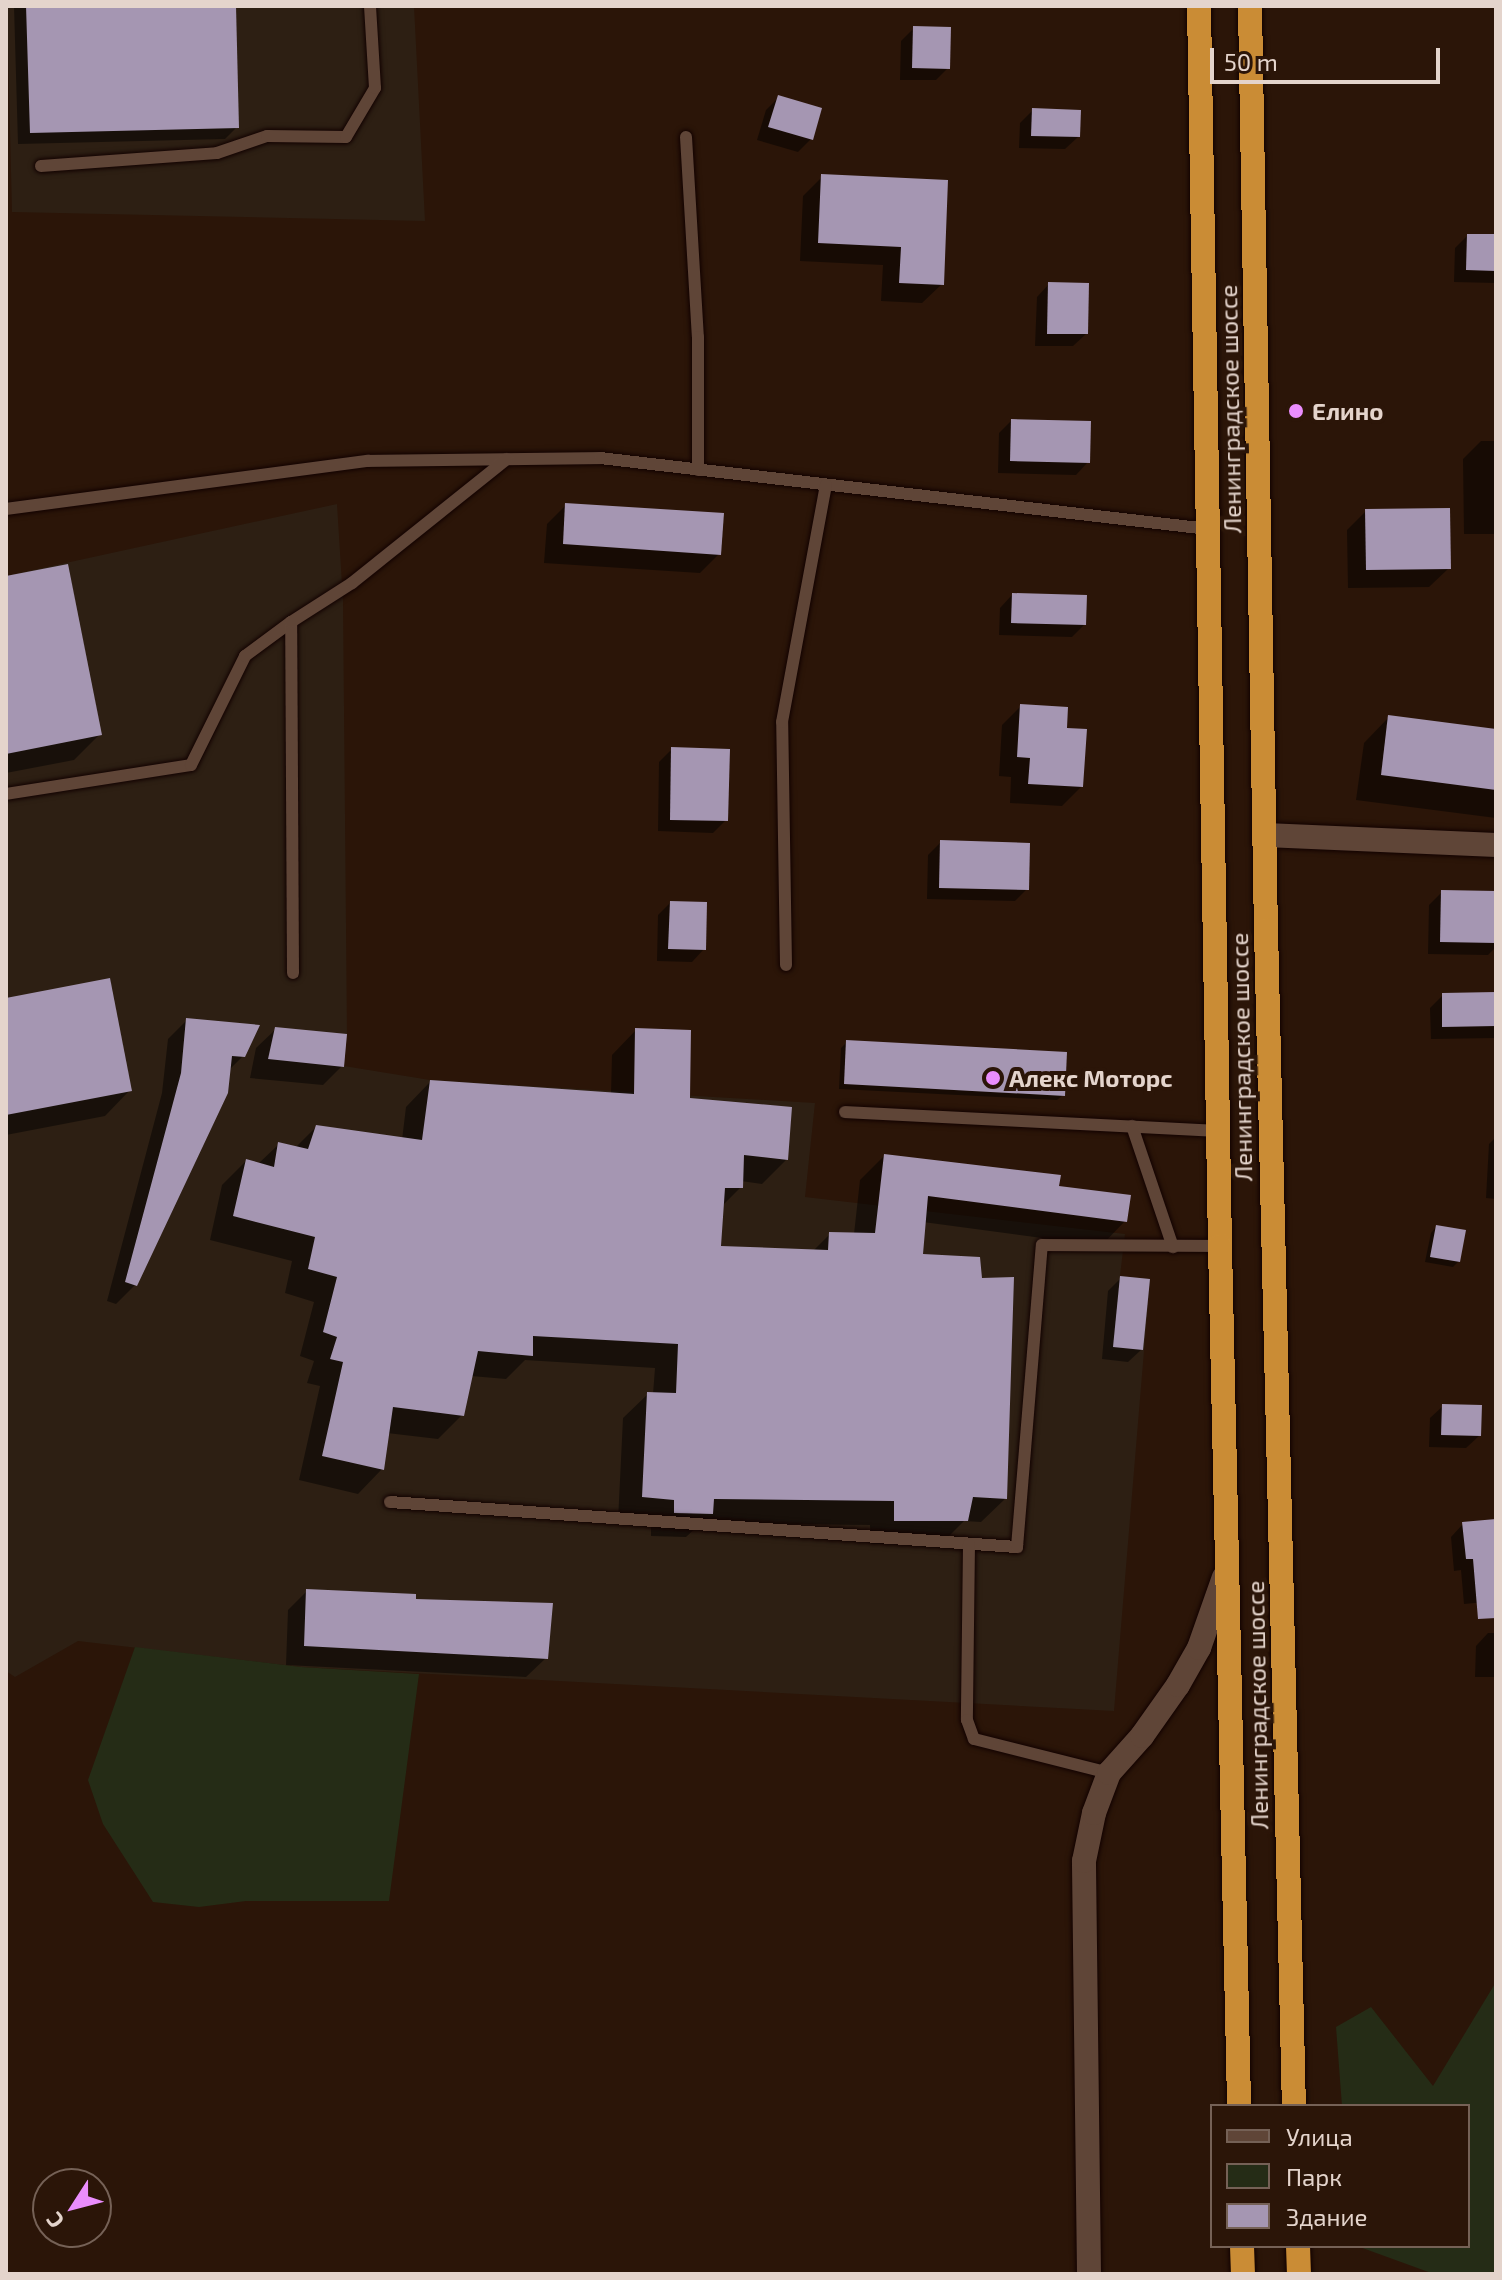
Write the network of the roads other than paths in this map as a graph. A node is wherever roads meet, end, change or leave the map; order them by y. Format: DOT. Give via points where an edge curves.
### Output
graph roads {
  1 [pos="370,6"];
  2 [pos="1199,6"];
  3 [pos="1250,6"];
  4 [pos="686,137"];
  5 [pos="41,166"];
  6 [pos="507,459"];
  7 [pos="698,470"];
  8 [pos="826,485"];
  9 [pos="6,509"];
  10 [pos="1208,529"];
  11 [pos="291,622"];
  12 [pos="6,794"];
  13 [pos="1266,835"];
  14 [pos="1496,845"];
  15 [pos="786,965"];
  16 [pos="293,973"];
  17 [pos="845,1112"];
  18 [pos="1132,1126"];
  19 [pos="1218,1131"];
  20 [pos="1220,1246"];
  21 [pos="1173,1247"];
  22 [pos="390,1502"];
  23 [pos="969,1544"];
  24 [pos="1227,1567"];
  25 [pos="1109,1773"];
  26 [pos="1239,2104"];
  27 [pos="1294,2104"];
  28 [pos="1242,2248"];
  29 [pos="1298,2248"];
  30 [pos="1089,2274"];
  31 [pos="1243,2274"];
  32 [pos="1299,2274"];
  1 -- 5 [label="lane" via="375,88 346,137 267,136 217,153"];
  2 -- 10 [label="highway, Ленинградское шоссе"];
  3 -- 13 [label="highway, Ленинградское шоссе"];
  4 -- 7 [label="lane" via="698,337"];
  6 -- 7 [label="lane" via="600,458"];
  6 -- 9 [label="lane" via="368,461"];
  6 -- 11 [label="lane" via="352,583"];
  7 -- 8 [label="lane"];
  8 -- 10 [label="lane"];
  8 -- 15 [label="lane" via="782,722"];
  10 -- 19 [label="highway, Ленинградское шоссе"];
  11 -- 12 [label="lane" via="245,656 191,765"];
  11 -- 16 [label="lane"];
  13 -- 14 [label="street"];
  13 -- 27 [label="highway, Ленинградское шоссе"];
  17 -- 18 [label="lane"];
  18 -- 19 [label="lane"];
  18 -- 21 [label="lane"];
  19 -- 20 [label="highway, Ленинградское шоссе"];
  20 -- 21 [label="lane"];
  20 -- 24 [label="highway, Ленинградское шоссе"];
  21 -- 23 [label="lane" via="1042,1245 1017,1547"];
  22 -- 23 [label="lane"];
  23 -- 25 [label="lane" via="967,1720 974,1739"];
  24 -- 25 [label="street" via="1215,1608 1178,1685"];
  24 -- 26 [label="highway, Ленинградское шоссе"];
  25 -- 30 [label="street" via="1084,1861"];
  28 -- 31 [label="highway"];
  29 -- 32 [label="highway"];
}
